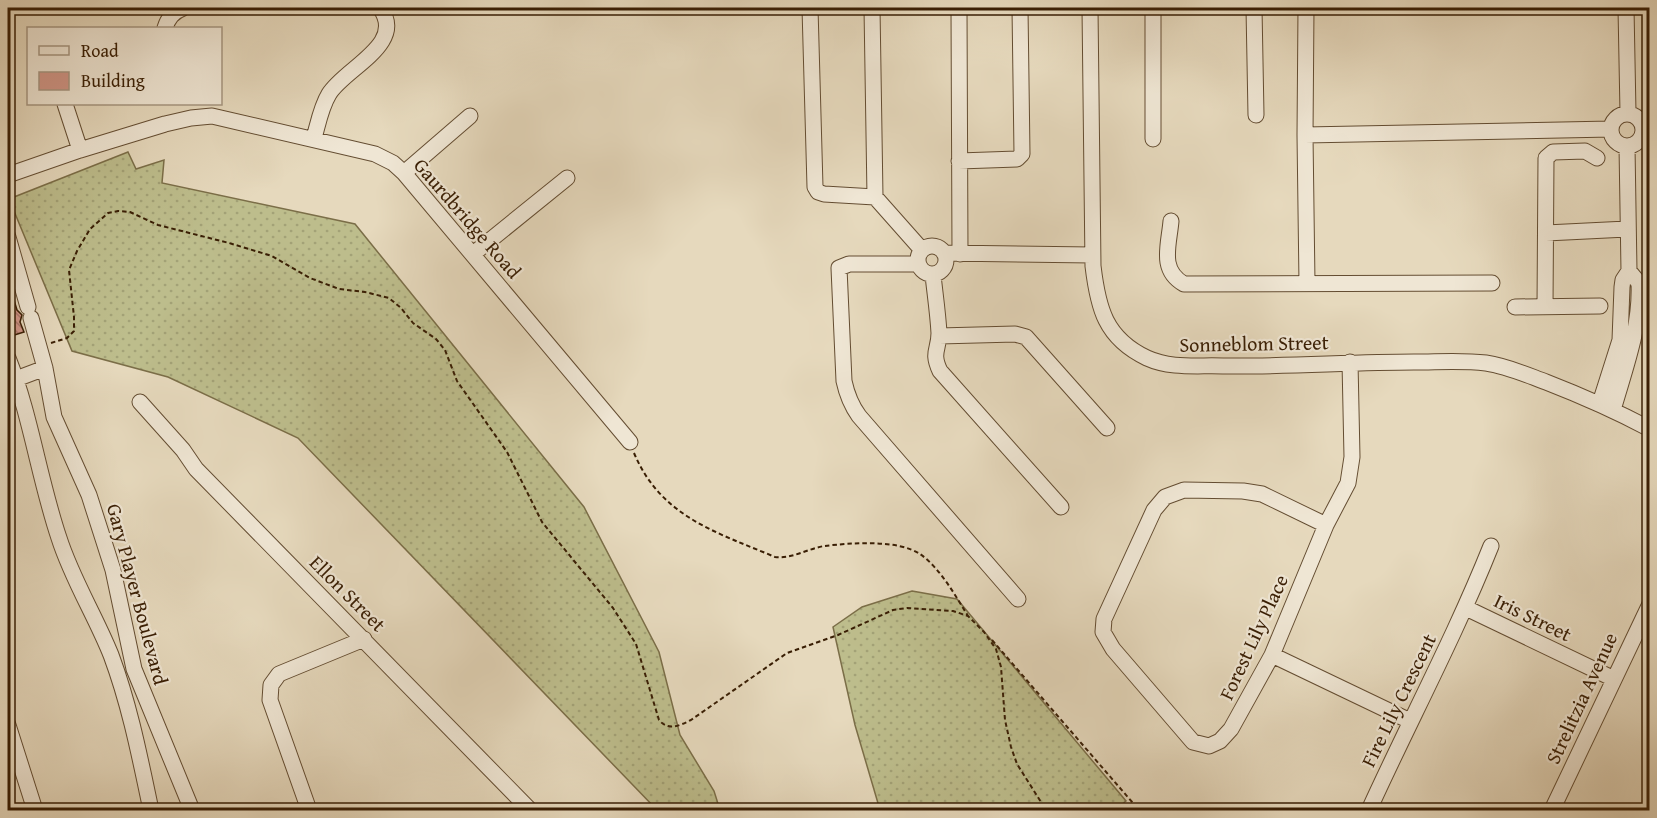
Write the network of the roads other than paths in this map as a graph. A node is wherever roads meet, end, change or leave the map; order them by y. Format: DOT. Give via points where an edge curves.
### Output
graph roads {
  1 [pos="183,8"];
  2 [pos="381,8"];
  3 [pos="810,8"];
  4 [pos="872,8"];
  5 [pos="959,8"];
  6 [pos="1020,8"];
  7 [pos="1090,8"];
  8 [pos="1153,8"];
  9 [pos="1254,8"];
  10 [pos="1306,8"];
  11 [pos="1626,8"];
  12 [pos="165,27"];
  13 [pos="65,105"];
  14 [pos="188,111"];
  15 [pos="1628,113"];
  16 [pos="471,116"];
  17 [pos="1256,116"];
  18 [pos="1611,129"];
  19 [pos="1647,130"];
  20 [pos="1305,135"];
  21 [pos="315,138"];
  22 [pos="1153,139"];
  23 [pos="1627,146"];
  24 [pos="80,150"];
  25 [pos="1597,158"];
  26 [pos="958,161"];
  27 [pos="404,173"];
  28 [pos="8,175"];
  29 [pos="567,178"];
  30 [pos="875,197"];
  31 [pos="1172,221"];
  32 [pos="1627,229"];
  33 [pos="1546,232"];
  34 [pos="8,237"];
  35 [pos="473,254"];
  36 [pos="950,256"];
  37 [pos="920,257"];
  38 [pos="1093,260"];
  39 [pos="933,275"];
  40 [pos="1492,283"];
  41 [pos="1307,284"];
  42 [pos="15,289"];
  43 [pos="1600,306"];
  44 [pos="1515,307"];
  45 [pos="1545,307"];
  46 [pos="939,336"];
  47 [pos="8,358"];
  48 [pos="1350,362"];
  49 [pos="45,368"];
  50 [pos="16,379"];
  51 [pos="140,402"];
  52 [pos="1607,406"];
  53 [pos="1107,428"];
  54 [pos="1650,429"];
  55 [pos="630,442"];
  56 [pos="1061,507"];
  57 [pos="1326,525"];
  58 [pos="1491,546"];
  59 [pos="1018,599"];
  60 [pos="1650,604"];
  61 [pos="1466,608"];
  62 [pos="364,639"];
  63 [pos="1272,655"];
  64 [pos="1614,679"];
  65 [pos="1410,721"];
  66 [pos="8,725"];
  67 [pos="35,810"];
  68 [pos="151,810"];
  69 [pos="192,810"];
  70 [pos="309,810"];
  71 [pos="530,810"];
  72 [pos="1369,810"];
  73 [pos="1552,810"];
  1 -- 12 [label="street" via="168,19"];
  2 -- 21 [label="street" via="387,19 386,37 328,95"];
  3 -- 30 [label="street" via="815,187 824,194"];
  4 -- 30 [label="street"];
  5 -- 26 [label="street"];
  6 -- 26 [label="street" via="1024,150 1017,159"];
  7 -- 38 [label="street, Sonneblom Street"];
  8 -- 22 [label="street"];
  9 -- 17 [label="street"];
  10 -- 20 [label="street"];
  11 -- 15 [label="street"];
  13 -- 24 [label="street"];
  14 -- 21 [label="street, Gaurdbridge Road"];
  14 -- 24 [label="street, Gaurdbridge Road"];
  15 -- 18 [label="street" via="1614,120"];
  15 -- 19 [label="street" via="1641,120"];
  16 -- 27 [label="street"];
  18 -- 20 [label="street"];
  18 -- 23 [label="street" via="1617,143"];
  19 -- 23 [label="street" via="1637,143"];
  20 -- 41 [label="street"];
  21 -- 27 [label="street, Gaurdbridge Road" via="375,153"];
  23 -- 32 [label="street"];
  24 -- 28 [label="street, Gaurdbridge Road"];
  25 -- 33 [label="street" via="1585,151 1547,154"];
  26 -- 36 [label="street"];
  27 -- 35 [label="street, Gaurdbridge Road"];
  29 -- 35 [label="street"];
  30 -- 37 [label="street"];
  31 -- 41 [label="street" via="1167,257 1175,280 1184,284"];
  32 -- 33 [label="street"];
  32 -- 52 [label="street" via="1629,271 1639,283 1640,297 1614,359"];
  33 -- 45 [label="street"];
  34 -- 42 [label="street, Gary Player Boulevard"];
  35 -- 55 [label="street, Gaurdbridge Road"];
  36 -- 37 [label="street" via="931,246"];
  36 -- 38 [label="street"];
  36 -- 39 [label="street" via="942,271"];
  37 -- 39 [label="street" via="923,272"];
  37 -- 59 [label="street" via="839,268 848,396 859,417"];
  38 -- 48 [label="street, Sonneblom Street" via="1097,300 1103,316 1120,339 1147,358 1179,365"];
  39 -- 46 [label="street"];
  40 -- 41 [label="street"];
  42 -- 49 [label="street, Gary Player Boulevard" via="30,312"];
  43 -- 45 [label="street"];
  44 -- 45 [label="street"];
  46 -- 53 [label="street" via="1015,334 1026,338"];
  46 -- 56 [label="street" via="936,361 944,377"];
  47 -- 50 [label="street, Gary Player Boulevard"];
  48 -- 52 [label="street, Sonneblom Street" via="1487,363"];
  48 -- 57 [label="street, Forest Lily Place" via="1352,457 1348,483"];
  49 -- 50 [label="street"];
  49 -- 69 [label="street, Gary Player Boulevard" via="54,417 89,495 112,570 134,669"];
  50 -- 68 [label="street, Gary Player Boulevard" via="52,519 123,689"];
  51 -- 62 [label="street, Ellon Street" via="196,469"];
  52 -- 54 [label="street, Sonneblom Street"];
  57 -- 63 [label="street, Forest Lily Place"];
  57 -- 63 [label="street, Forest Lily Place" via="1262,494 1243,490 1174,493 1154,510 1104,619 1103,632 1113,649 1192,742 1203,746 1215,744 1232,729"];
  58 -- 61 [label="street, Fire Lily Crescent"];
  60 -- 64 [label="street, Strelitzia Avenue"];
  61 -- 64 [label="street, Iris Street"];
  61 -- 65 [label="street, Fire Lily Crescent"];
  62 -- 70 [label="street" via="279,674 271,685 270,700"];
  62 -- 71 [label="street, Ellon Street"];
  63 -- 65 [label="street"];
  64 -- 73 [label="street, Strelitzia Avenue"];
  65 -- 72 [label="street, Fire Lily Crescent"];
  66 -- 67 [label="street"];
}
